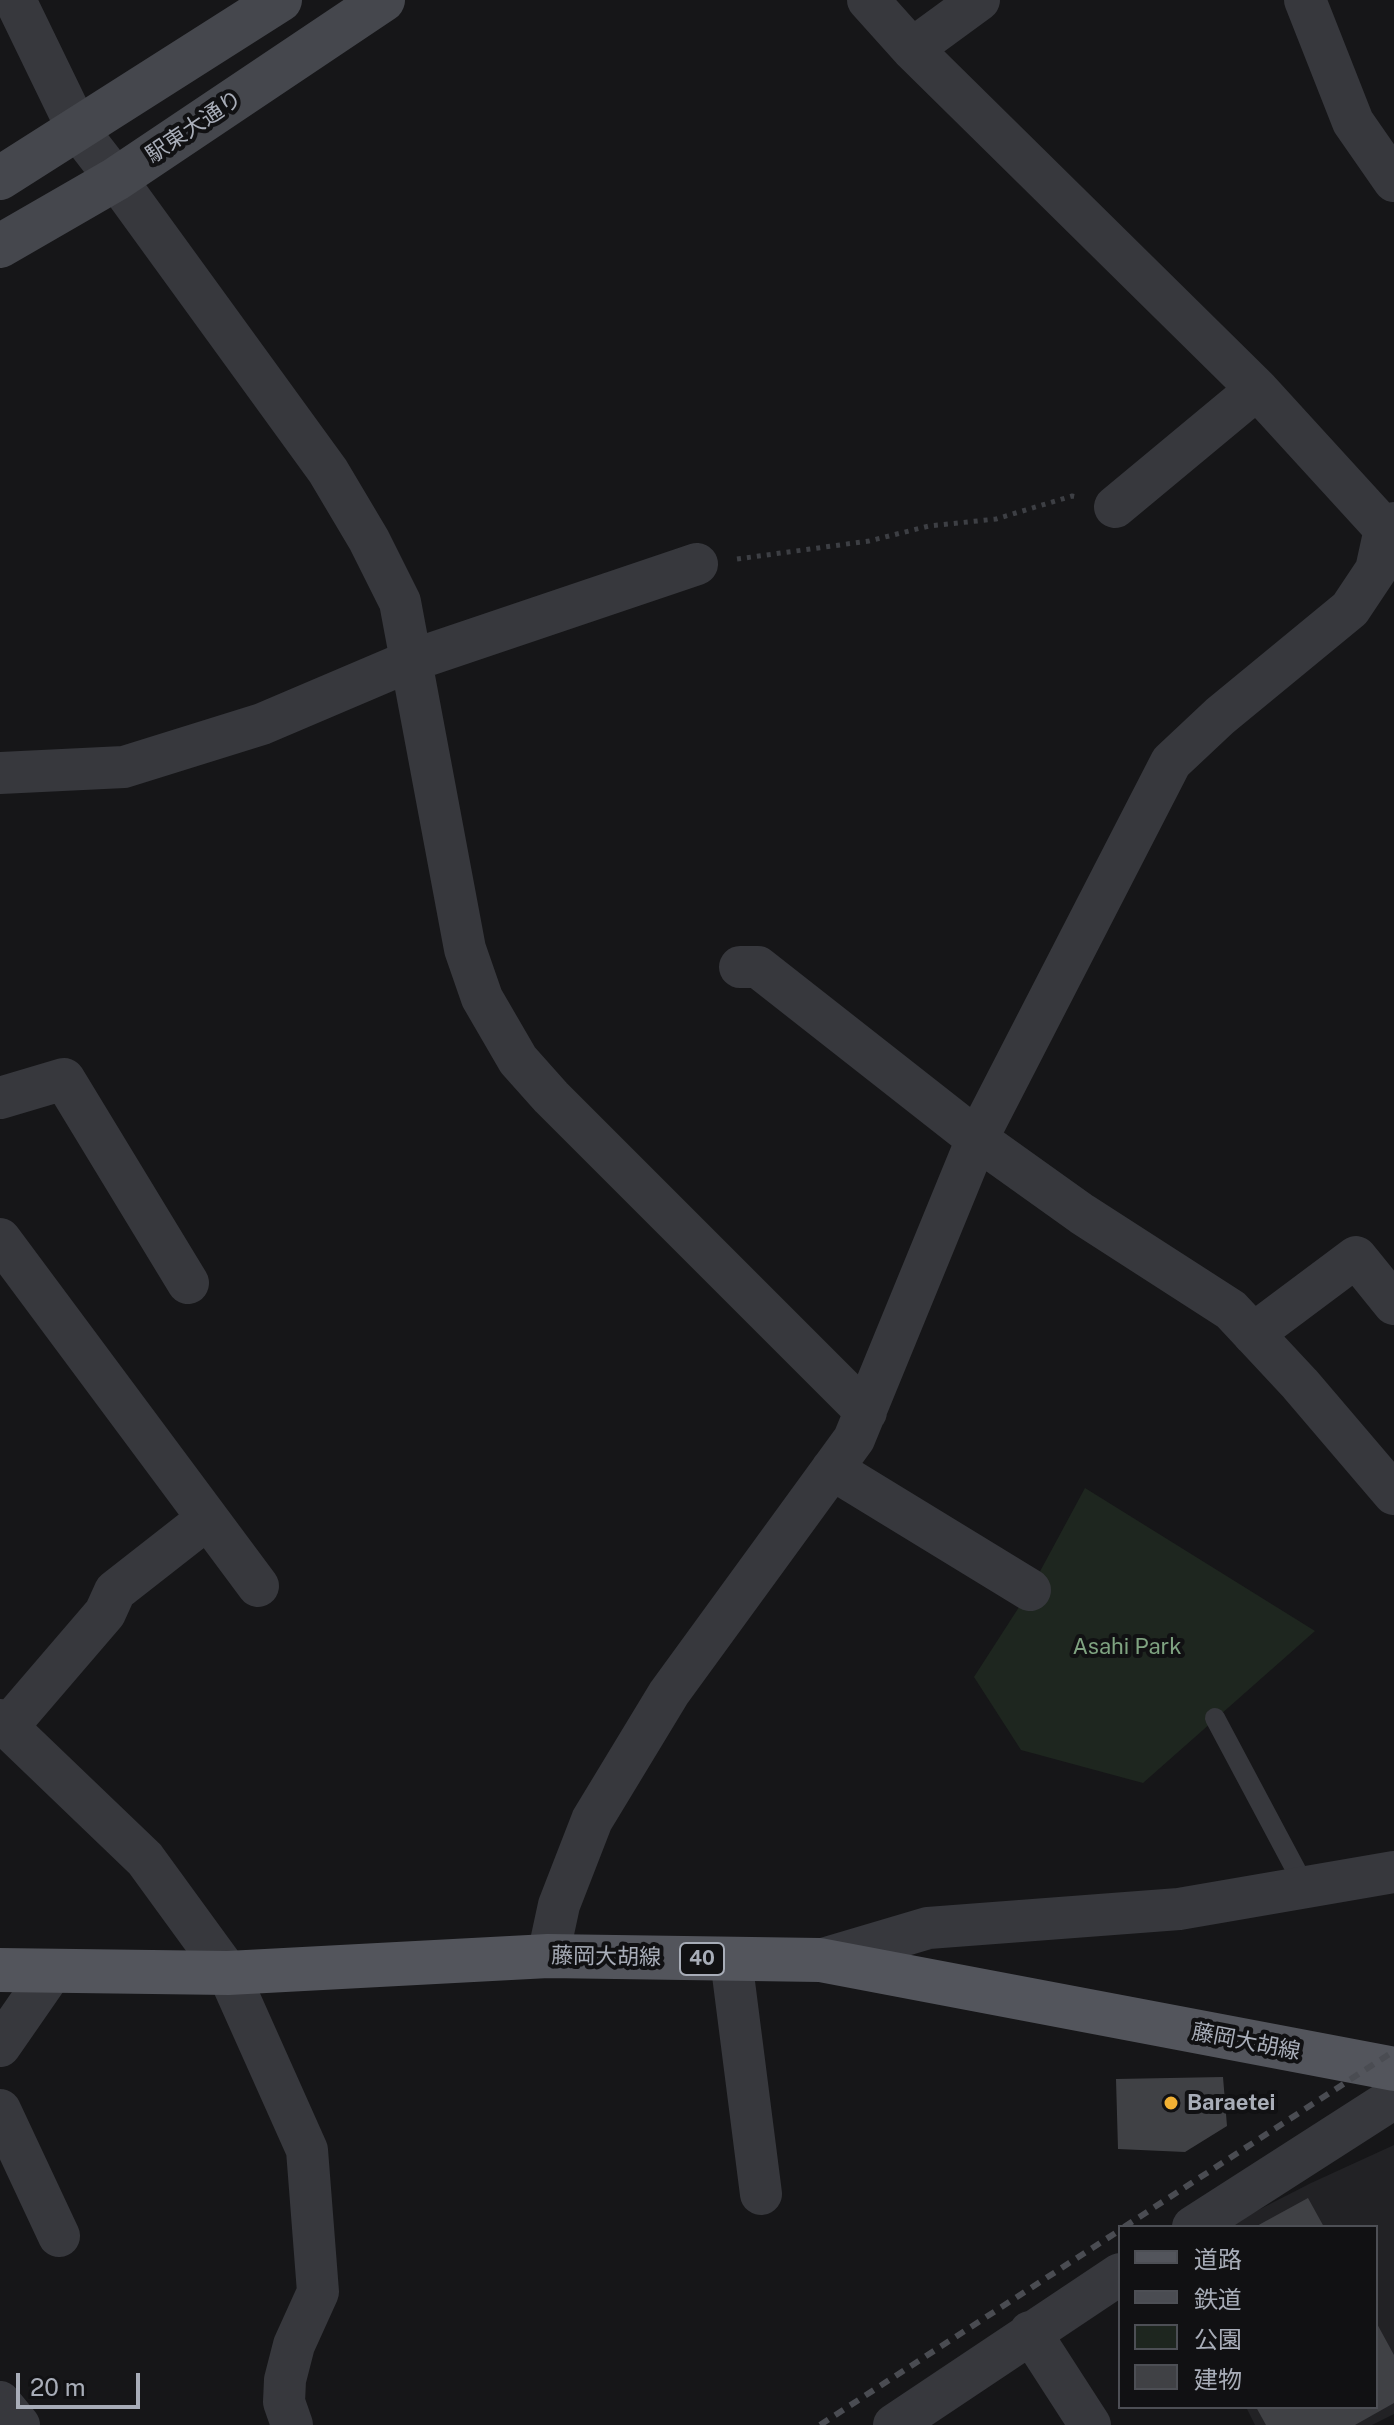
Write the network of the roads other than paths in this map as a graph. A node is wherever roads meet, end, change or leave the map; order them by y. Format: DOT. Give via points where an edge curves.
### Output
graph roads {
  1 [pos="15,0"];
  2 [pos="280,0"];
  3 [pos="383,0"];
  4 [pos="868,0"];
  5 [pos="979,0"];
  6 [pos="1305,0"];
  7 [pos="912,49"];
  8 [pos="78,130"];
  9 [pos="0,178"];
  10 [pos="116,179"];
  11 [pos="1394,181"];
  12 [pos="0,246"];
  13 [pos="1257,389"];
  14 [pos="1115,507"];
  15 [pos="1390,526"];
  16 [pos="697,564"];
  17 [pos="1385,578"];
  18 [pos="410,661"];
  19 [pos="0,773"];
  20 [pos="740,967"];
  21 [pos="0,1098"];
  22 [pos="977,1139"];
  23 [pos="0,1239"];
  24 [pos="188,1283"];
  25 [pos="1394,1304"];
  26 [pos="1253,1334"];
  27 [pos="866,1412"];
  28 [pos="832,1469"];
  29 [pos="1394,1494"];
  30 [pos="207,1519"];
  31 [pos="258,1586"];
  32 [pos="1030,1590"];
  33 [pos="1215,1718"];
  34 [pos="4,1723"];
  35 [pos="1394,1872"];
  36 [pos="1305,1887"];
  37 [pos="548,1956"];
  38 [pos="731,1959"];
  39 [pos="820,1960"];
  40 [pos="0,1970"];
  41 [pos="52,1971"];
  42 [pos="228,1973"];
  43 [pos="0,2046"];
  44 [pos="1394,2069"];
  45 [pos="1394,2098"];
  46 [pos="0,2110"];
  47 [pos="761,2194"];
  48 [pos="1196,2225"];
  49 [pos="59,2236"];
  50 [pos="1118,2275"];
  51 [pos="1030,2332"];
  52 [pos="0,2402"];
  53 [pos="19,2425"];
  54 [pos="292,2425"];
  55 [pos="894,2425"];
  56 [pos="1090,2425"];
  1 -- 8 [label="street"];
  2 -- 8 [label="street"];
  3 -- 10 [label="street, 駅東大通り"];
  4 -- 7 [label="street"];
  5 -- 7 [label="street"];
  6 -- 11 [label="street" via="1353,122"];
  7 -- 13 [label="street"];
  8 -- 9 [label="street"];
  8 -- 10 [label="street"];
  10 -- 12 [label="street, 駅東大通り"];
  10 -- 18 [label="street" via="328,471 400,602"];
  13 -- 14 [label="street"];
  13 -- 15 [label="street"];
  15 -- 17 [label="street"];
  16 -- 18 [label="street"];
  17 -- 22 [label="street" via="1171,762"];
  18 -- 19 [label="street" via="262,724 124,767"];
  18 -- 27 [label="street" via="465,949 482,998 518,1060"];
  20 -- 22 [label="street" via="758,967"];
  21 -- 24 [label="street" via="64,1079"];
  22 -- 26 [label="street" via="1231,1310"];
  22 -- 27 [label="street"];
  23 -- 30 [label="street"];
  25 -- 26 [label="street" via="1356,1257"];
  26 -- 29 [label="street"];
  27 -- 28 [label="street"];
  28 -- 32 [label="street"];
  28 -- 37 [label="street" via="669,1693 592,1820 559,1905"];
  30 -- 31 [label="street"];
  30 -- 34 [label="street" via="115,1591 105,1613"];
  33 -- 36 [label="lane"];
  34 -- 42 [label="street" via="145,1859"];
  35 -- 36 [label="street"];
  36 -- 39 [label="street" via="1179,1909 928,1928"];
  37 -- 38 [label="main road, 藤岡大胡線 / 40"];
  37 -- 42 [label="main road, 藤岡大胡線 / 40"];
  38 -- 39 [label="main road, 藤岡大胡線 / 40"];
  38 -- 47 [label="street"];
  39 -- 44 [label="main road, 藤岡大胡線 / 40"];
  40 -- 41 [label="main road, 藤岡大胡線 / 40"];
  41 -- 42 [label="main road, 藤岡大胡線 / 40"];
  41 -- 43 [label="street"];
  42 -- 54 [label="street" via="307,2150 318,2292 285,2380 284,2402"];
  45 -- 48 [label="street"];
  46 -- 49 [label="street"];
  50 -- 51 [label="street"];
  51 -- 55 [label="street"];
  51 -- 56 [label="street"];
  52 -- 53 [label="street"];
}
